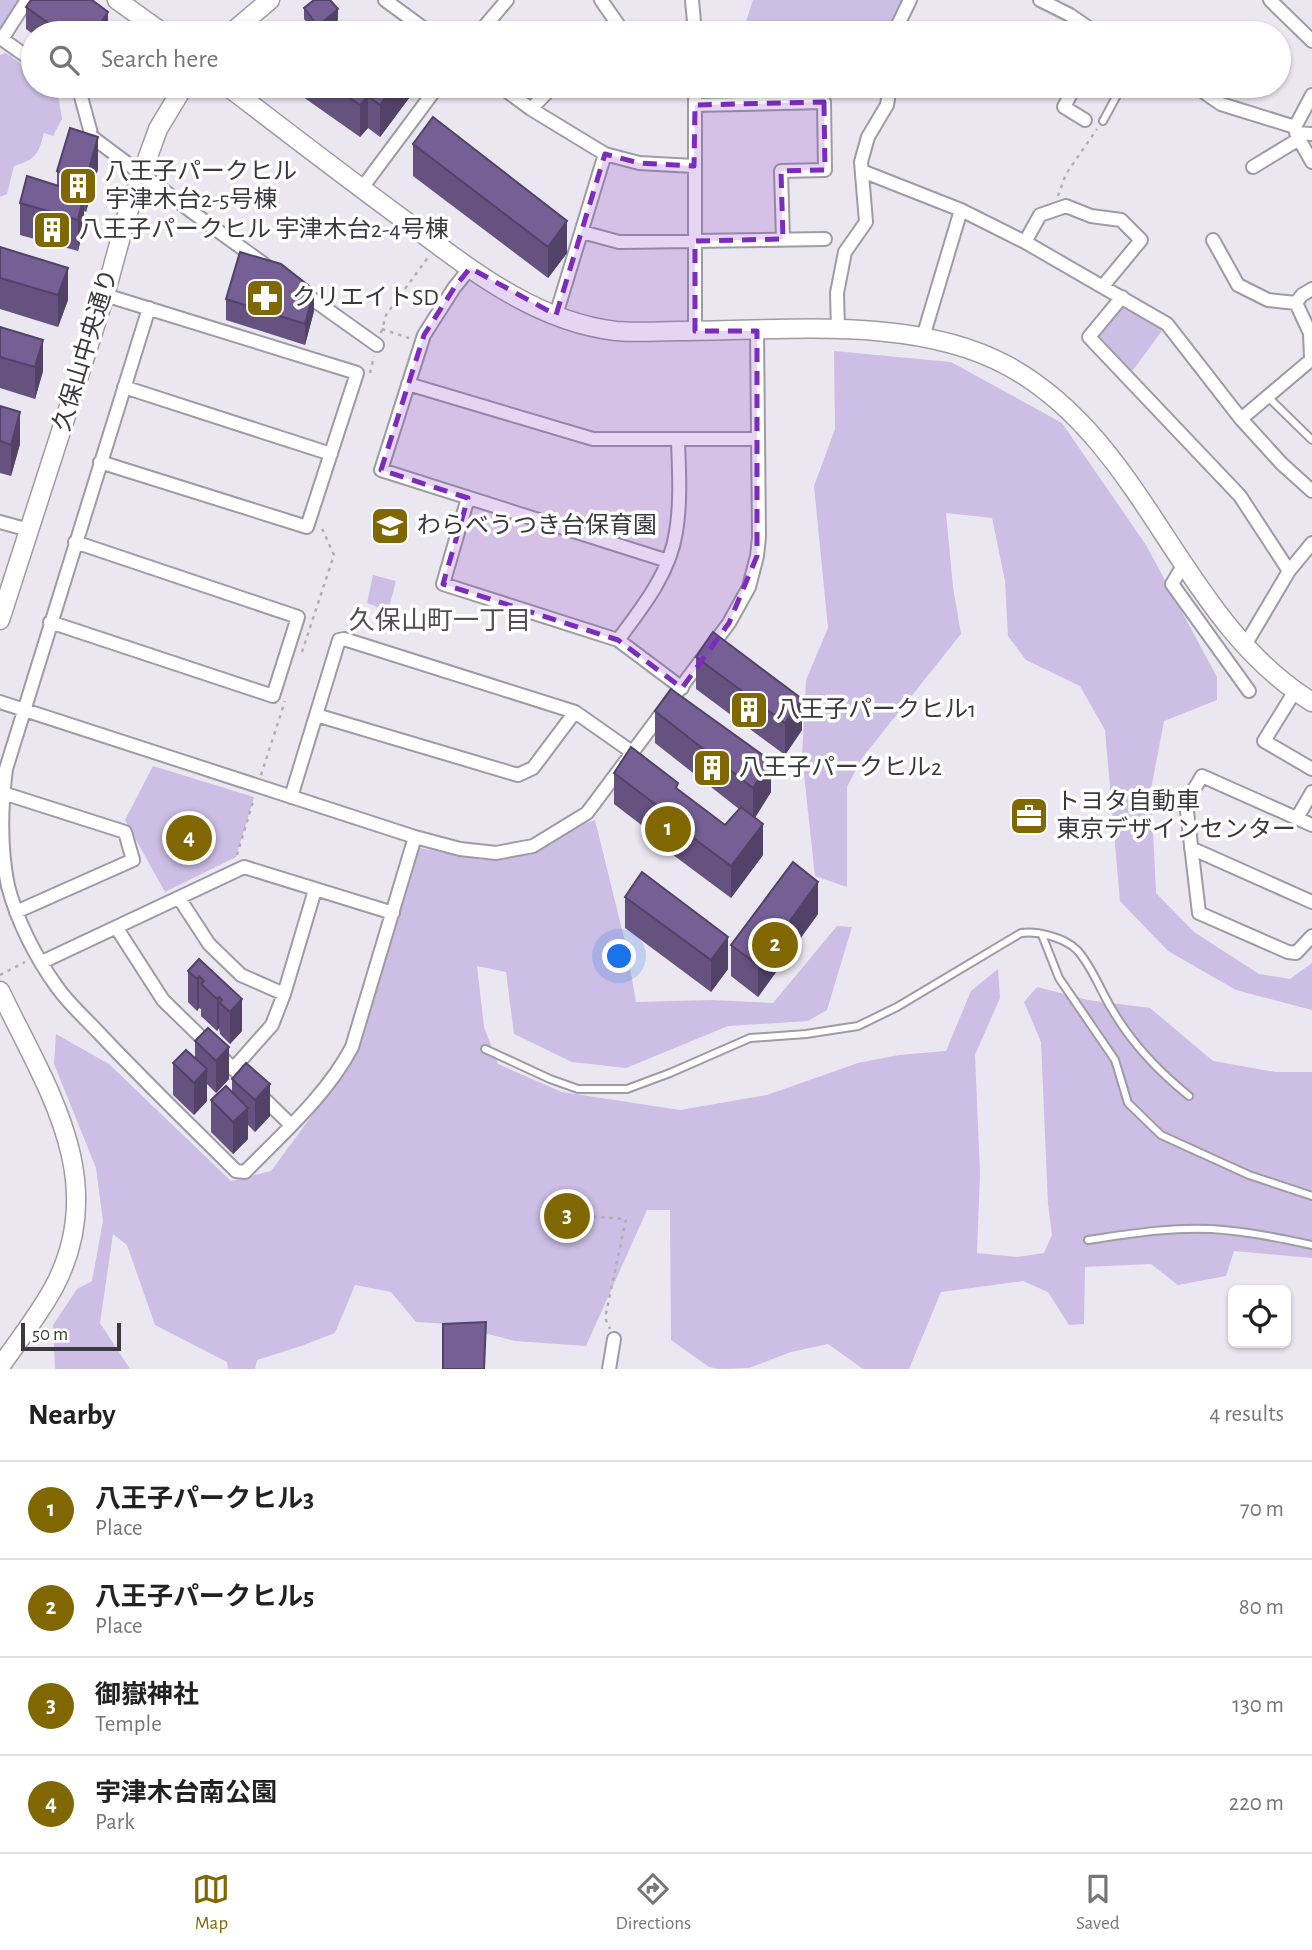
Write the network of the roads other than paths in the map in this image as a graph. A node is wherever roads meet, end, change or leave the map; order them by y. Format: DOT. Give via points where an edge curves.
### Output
graph roads {
  1 [pos="27,0"];
  2 [pos="117,0"];
  3 [pos="270,0"];
  4 [pos="385,0"];
  5 [pos="507,0"];
  6 [pos="601,0"];
  7 [pos="692,0"];
  8 [pos="910,0"];
  9 [pos="1041,0"];
  10 [pos="1270,0"];
  11 [pos="146,21"];
  12 [pos="245,21"];
  13 [pos="414,21"];
  14 [pos="489,21"];
  15 [pos="616,21"];
  16 [pos="694,21"];
  17 [pos="900,21"];
  18 [pos="1079,21"];
  19 [pos="1312,41"];
  20 [pos="21,52"];
  21 [pos="1312,95"];
  22 [pos="81,98"];
  23 [pos="177,98"];
  24 [pos="243,98"];
  25 [pos="429,98"];
  26 [pos="516,98"];
  27 [pos="542,98"];
  28 [pos="695,98"];
  29 [pos="888,98"];
  30 [pos="1068,98"];
  31 [pos="1115,98"];
  32 [pos="1213,98"];
  33 [pos="695,104"];
  34 [pos="531,109"];
  35 [pos="1085,120"];
  36 [pos="1103,121"];
  37 [pos="1297,133"];
  38 [pos="1312,134"];
  39 [pos="605,154"];
  40 [pos="1312,162"];
  41 [pos="694,166"];
  42 [pos="1253,167"];
  43 [pos="862,171"];
  44 [pos="362,188"];
  45 [pos="961,210"];
  46 [pos="582,232"];
  47 [pos="783,239"];
  48 [pos="825,239"];
  49 [pos="1213,240"];
  50 [pos="695,241"];
  51 [pos="1025,242"];
  52 [pos="470,268"];
  53 [pos="272,270"];
  54 [pos="294,285"];
  55 [pos="1103,286"];
  56 [pos="1312,289"];
  57 [pos="105,295"];
  58 [pos="1122,297"];
  59 [pos="1296,303"];
  60 [pos="149,308"];
  61 [pos="556,315"];
  62 [pos="838,330"];
  63 [pos="695,331"];
  64 [pos="757,331"];
  65 [pos="923,337"];
  66 [pos="377,345"];
  67 [pos="1312,359"];
  68 [pos="408,384"];
  69 [pos="124,387"];
  70 [pos="1268,397"];
  71 [pos="1241,419"];
  72 [pos="758,439"];
  73 [pos="1312,440"];
  74 [pos="678,441"];
  75 [pos="331,454"];
  76 [pos="100,462"];
  77 [pos="1312,491"];
  78 [pos="468,498"];
  79 [pos="0,522"];
  80 [pos="29,530"];
  81 [pos="75,542"];
  82 [pos="1312,543"];
  83 [pos="668,561"];
  84 [pos="1184,564"];
  85 [pos="1289,571"];
  86 [pos="0,620"];
  87 [pos="50,622"];
  88 [pos="618,640"];
  89 [pos="1244,647"];
  90 [pos="682,688"];
  91 [pos="1249,691"];
  92 [pos="1294,691"];
  93 [pos="0,702"];
  94 [pos="1312,702"];
  95 [pos="23,709"];
  96 [pos="575,712"];
  97 [pos="316,715"];
  98 [pos="632,752"];
  99 [pos="1312,769"];
  100 [pos="1312,792"];
  101 [pos="3,793"];
  102 [pos="291,797"];
  103 [pos="1297,818"];
  104 [pos="1312,825"];
  105 [pos="415,837"];
  106 [pos="1191,848"];
  107 [pos="315,890"];
  108 [pos="179,898"];
  109 [pos="1312,902"];
  110 [pos="16,912"];
  111 [pos="393,914"];
  112 [pos="116,927"];
  113 [pos="1042,935"];
  114 [pos="1312,936"];
  115 [pos="42,962"];
  116 [pos="0,991"];
  117 [pos="284,994"];
  118 [pos="485,1049"];
  119 [pos="233,1069"];
  120 [pos="1189,1096"];
  121 [pos="291,1125"];
  122 [pos="1312,1196"];
  123 [pos="1088,1240"];
  124 [pos="1312,1245"];
  125 [pos="614,1339"];
  126 [pos="0,1367"];
  127 [pos="609,1369"];
  1 -- 20 [label="street" via="2,39"];
  2 -- 11 [label="street"];
  3 -- 12 [label="street"];
  4 -- 13 [label="street"];
  5 -- 14 [label="street"];
  6 -- 15 [label="street"];
  7 -- 16 [label="street"];
  8 -- 17 [label="street"];
  9 -- 18 [label="street"];
  10 -- 19 [label="street"];
  21 -- 37 [label="street"];
  22 -- 53 [label="street, bridge" via="92,137"];
  23 -- 57 [label="street, 久保山中央通り" via="158,129"];
  24 -- 44 [label="street"];
  25 -- 44 [label="street"];
  26 -- 34 [label="street"];
  27 -- 34 [label="street"];
  28 -- 33 [label="street"];
  29 -- 43 [label="street" via="868,137"];
  30 -- 35 [label="street" via="1064,107"];
  31 -- 36 [label="lane"];
  32 -- 37 [label="street"];
  33 -- 41 [label="street"];
  33 -- 47 [label="street" via="824,102 825,170 781,171"];
  34 -- 39 [label="street"];
  37 -- 38 [label="street"];
  37 -- 40 [label="street"];
  37 -- 42 [label="street"];
  39 -- 41 [label="street" via="639,163"];
  39 -- 46 [label="street"];
  41 -- 50 [label="street"];
  43 -- 45 [label="street"];
  43 -- 62 [label="street" via="866,222 845,252 837,293"];
  44 -- 52 [label="street"];
  45 -- 51 [label="street"];
  45 -- 65 [label="street"];
  46 -- 50 [label="street" via="619,242"];
  46 -- 61 [label="street"];
  47 -- 48 [label="street"];
  47 -- 50 [label="street"];
  49 -- 59 [label="street" via="1238,285 1268,300"];
  50 -- 63 [label="street"];
  51 -- 55 [label="street"];
  51 -- 55 [label="street" via="1040,215 1066,206 1091,216 1121,220 1141,240"];
  52 -- 61 [label="street" via="502,290"];
  52 -- 68 [label="street" via="421,341"];
  54 -- 66 [label="street"];
  55 -- 58 [label="street"];
  56 -- 59 [label="street"];
  57 -- 60 [label="street"];
  57 -- 80 [label="street, 久保山中央通り"];
  58 -- 71 [label="street" via="1167,324"];
  58 -- 85 [label="street" via="1090,337 1240,496"];
  59 -- 67 [label="street" via="1310,333"];
  60 -- 69 [label="street"];
  60 -- 75 [label="street" via="357,373"];
  61 -- 63 [label="street" via="615,331"];
  62 -- 64 [label="street"];
  62 -- 65 [label="street"];
  63 -- 64 [label="street"];
  64 -- 72 [label="street"];
  65 -- 84 [label="street" via="1005,365 1064,405 1110,456"];
  67 -- 70 [label="street"];
  68 -- 74 [label="street" via="593,439"];
  68 -- 78 [label="street" via="381,470"];
  69 -- 75 [label="street"];
  69 -- 76 [label="street"];
  70 -- 71 [label="street"];
  70 -- 73 [label="lane"];
  71 -- 77 [label="street"];
  72 -- 74 [label="street"];
  72 -- 90 [label="street" via="759,537 748,586 729,623"];
  74 -- 83 [label="street" via="676,532"];
  75 -- 76 [label="street" via="307,527"];
  76 -- 81 [label="street"];
  78 -- 83 [label="street"];
  78 -- 88 [label="street" via="443,584"];
  79 -- 80 [label="street"];
  80 -- 86 [label="street, 久保山中央通り"];
  81 -- 87 [label="street"];
  81 -- 87 [label="street" via="298,617 290,643 273,696"];
  82 -- 85 [label="street"];
  83 -- 88 [label="street"];
  84 -- 89 [label="street"];
  84 -- 91 [label="street" via="1172,584"];
  85 -- 89 [label="street"];
  87 -- 95 [label="street"];
  88 -- 90 [label="street"];
  89 -- 92 [label="street"];
  90 -- 98 [label="street"];
  92 -- 94 [label="street"];
  92 -- 99 [label="street" via="1264,741"];
  93 -- 95 [label="street"];
  95 -- 101 [label="street"];
  95 -- 102 [label="street"];
  96 -- 97 [label="street" via="533,768 518,775"];
  96 -- 97 [label="street" via="344,639 339,640"];
  96 -- 98 [label="street"];
  97 -- 102 [label="street"];
  98 -- 105 [label="street" via="587,813 533,846 496,853"];
  100 -- 103 [label="street"];
  101 -- 110 [label="street" via="2,849"];
  101 -- 110 [label="street" via="125,832 132,860"];
  102 -- 105 [label="street"];
  103 -- 104 [label="street"];
  103 -- 106 [label="street" via="1202,776 1186,803"];
  105 -- 111 [label="street"];
  106 -- 109 [label="street"];
  106 -- 114 [label="street" via="1199,913 1288,952 1296,953"];
  107 -- 108 [label="street" via="244,867"];
  107 -- 111 [label="street"];
  107 -- 117 [label="street"];
  108 -- 112 [label="street"];
  108 -- 117 [label="street" via="209,944 241,975"];
  110 -- 115 [label="street"];
  111 -- 121 [label="street" via="352,1047 342,1066"];
  112 -- 115 [label="street"];
  112 -- 119 [label="street" via="163,1000"];
  113 -- 118 [label="lane" via="1021,933 858,1026 750,1038 627,1089 578,1089"];
  113 -- 120 [label="lane" via="1063,940 1077,950 1143,1053"];
  113 -- 122 [label="lane" via="1059,978 1115,1060 1128,1103 1161,1135 1249,1175"];
  115 -- 121 [label="street" via="57,988 236,1171 245,1172"];
  116 -- 126 [label="street" via="64,1126 78,1193 76,1224 55,1286"];
  117 -- 119 [label="street" via="272,1025"];
  119 -- 121 [label="street"];
  123 -- 124 [label="lane" via="1147,1231 1210,1229"];
  125 -- 127 [label="street"];
}
